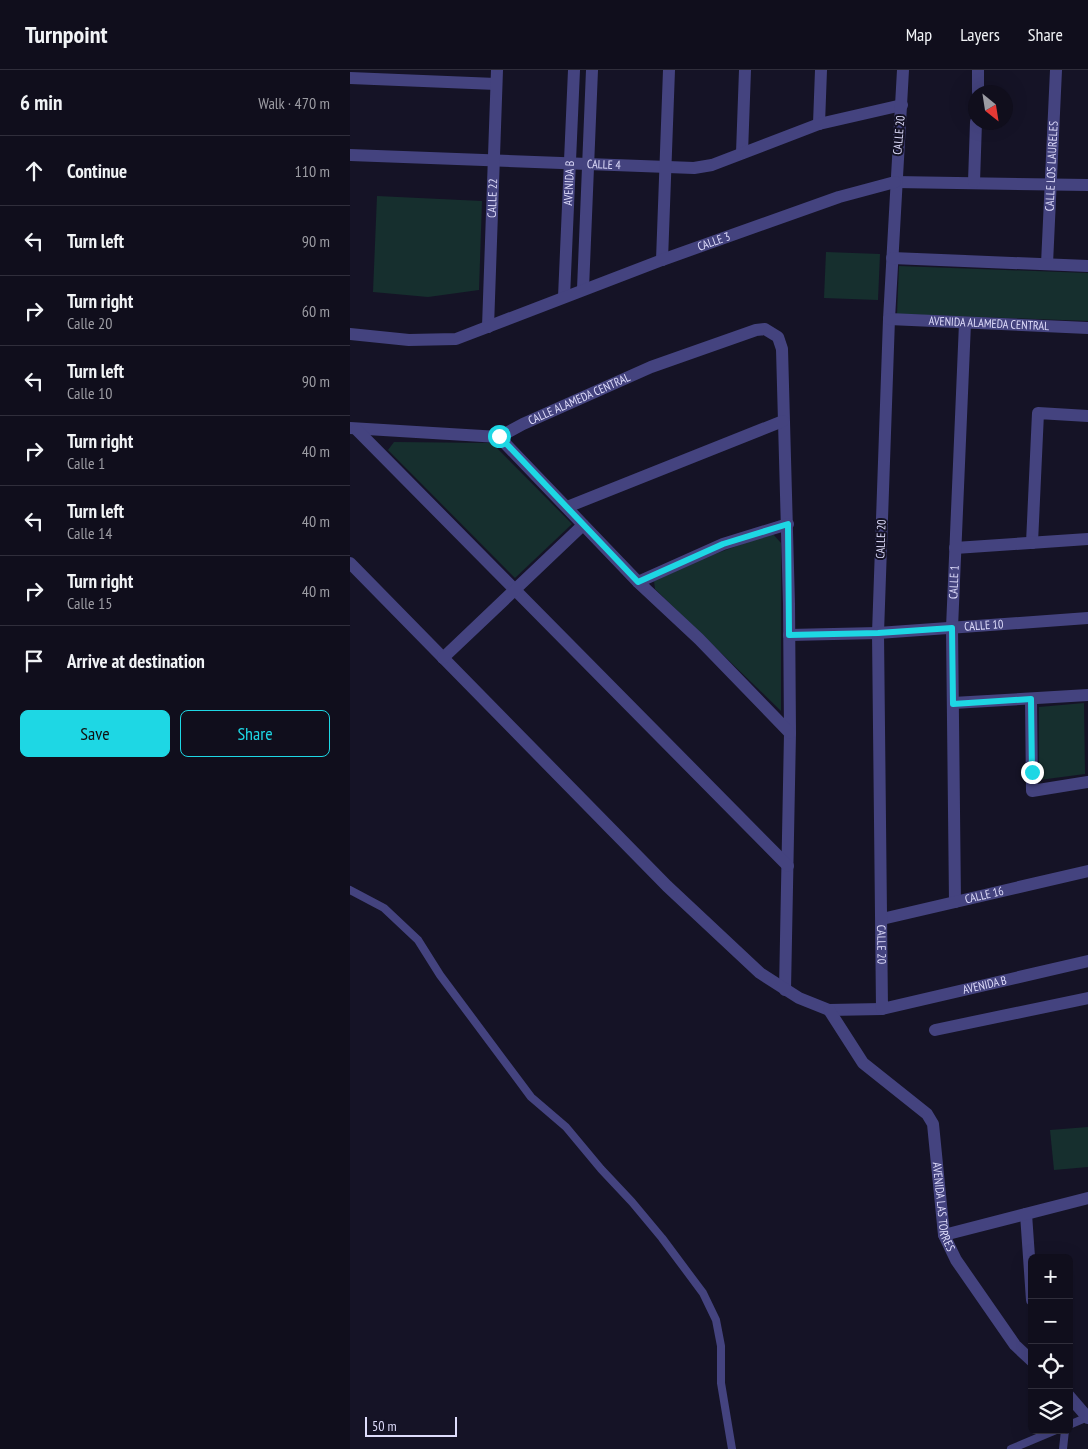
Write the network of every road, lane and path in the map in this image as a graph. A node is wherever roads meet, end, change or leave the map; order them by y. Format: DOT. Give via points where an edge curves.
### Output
graph roads {
  1 [pos="497,70"];
  2 [pos="574,70"];
  3 [pos="592,70"];
  4 [pos="669,70"];
  5 [pos="745,70"];
  6 [pos="821,70"];
  7 [pos="903,70"];
  8 [pos="978,70"];
  9 [pos="1056,70"];
  10 [pos="420,75"];
  11 [pos="350,78"];
  12 [pos="496,84"];
  13 [pos="978,85"];
  14 [pos="902,105"];
  15 [pos="819,124"];
  16 [pos="976,130"];
  17 [pos="742,153"];
  18 [pos="350,155"];
  19 [pos="492,160"];
  20 [pos="569,164"];
  21 [pos="588,164"];
  22 [pos="666,167"];
  23 [pos="895,182"];
  24 [pos="974,182"];
  25 [pos="1051,183"];
  26 [pos="1088,184"];
  27 [pos="892,258"];
  28 [pos="662,260"];
  29 [pos="1047,264"];
  30 [pos="1088,266"];
  31 [pos="583,289"];
  32 [pos="564,297"];
  33 [pos="889,319"];
  34 [pos="965,323"];
  35 [pos="488,327"];
  36 [pos="1088,328"];
  37 [pos="350,334"];
  38 [pos="1088,416"];
  39 [pos="783,421"];
  40 [pos="354,429"];
  41 [pos="499,436"];
  42 [pos="567,507"];
  43 [pos="788,524"];
  44 [pos="584,525"];
  45 [pos="1088,539"];
  46 [pos="1032,543"];
  47 [pos="954,548"];
  48 [pos="350,564"];
  49 [pos="638,582"];
  50 [pos="514,591"];
  51 [pos="1088,618"];
  52 [pos="952,628"];
  53 [pos="878,633"];
  54 [pos="789,635"];
  55 [pos="443,658"];
  56 [pos="1088,695"];
  57 [pos="1031,699"];
  58 [pos="953,704"];
  59 [pos="790,733"];
  60 [pos="1088,782"];
  61 [pos="788,866"];
  62 [pos="1088,871"];
  63 [pos="350,890"];
  64 [pos="955,902"];
  65 [pos="882,919"];
  66 [pos="1088,961"];
  67 [pos="785,990"];
  68 [pos="1088,998"];
  69 [pos="882,1009"];
  70 [pos="829,1010"];
  71 [pos="935,1030"];
  72 [pos="1088,1198"];
  73 [pos="1026,1214"];
  74 [pos="944,1235"];
  75 [pos="1032,1299"];
  76 [pos="1028,1357"];
  77 [pos="1073,1400"];
  78 [pos="1088,1417"];
  79 [pos="1073,1423"];
  80 [pos="1047,1434"];
  81 [pos="1065,1434"];
  82 [pos="732,1449"];
  83 [pos="1011,1449"];
  84 [pos="1063,1449"];
  1 -- 12 [label="street, CALLE 22"];
  2 -- 20 [label="street, AVENIDA B"];
  3 -- 21 [label="street, AVENIDA B"];
  4 -- 22 [label="street"];
  5 -- 17 [label="street"];
  6 -- 15 [label="street"];
  7 -- 14 [label="street, CALLE 20"];
  8 -- 13 [label="street"];
  9 -- 25 [label="street, CALLE LOS LAURELES"];
  10 -- 11 [label="street"];
  10 -- 12 [label="street"];
  12 -- 19 [label="street, CALLE 22"];
  14 -- 15 [label="street, CALLE 4"];
  14 -- 23 [label="street, CALLE 20"];
  15 -- 17 [label="street, CALLE 4"];
  16 -- 24 [label="street"];
  17 -- 22 [label="street, CALLE 4" via="712,165"];
  18 -- 19 [label="street, CALLE 4"];
  19 -- 20 [label="street, CALLE 4"];
  19 -- 35 [label="street, CALLE 22"];
  20 -- 21 [label="street, CALLE 4"];
  20 -- 32 [label="street, AVENIDA B"];
  21 -- 22 [label="street, CALLE 4"];
  21 -- 31 [label="street, AVENIDA B"];
  22 -- 28 [label="street"];
  23 -- 24 [label="street, CALLE 3"];
  23 -- 27 [label="street, CALLE 20"];
  23 -- 28 [label="street, CALLE 3" via="838,197"];
  24 -- 25 [label="street, CALLE 3"];
  25 -- 26 [label="street, CALLE 3"];
  25 -- 29 [label="street, CALLE LOS LAURELES"];
  27 -- 29 [label="street"];
  27 -- 33 [label="street, CALLE 20"];
  28 -- 31 [label="street, CALLE 3"];
  29 -- 30 [label="street"];
  31 -- 32 [label="street, CALLE 3"];
  32 -- 35 [label="street, CALLE 3"];
  33 -- 34 [label="street, AVENIDA ALAMEDA CENTRAL"];
  33 -- 53 [label="street, CALLE 20"];
  34 -- 36 [label="street, AVENIDA ALAMEDA CENTRAL"];
  34 -- 47 [label="street, CALLE 1"];
  35 -- 37 [label="street, CALLE 3" via="456,339 409,340"];
  38 -- 46 [label="street" via="1038,413"];
  39 -- 41 [label="street, CALLE ALAMEDA CENTRAL" via="782,349 778,337 765,329 651,367"];
  39 -- 42 [label="street"];
  39 -- 43 [label="street"];
  40 -- 41 [label="street, CALLE ALAMEDA CENTRAL"];
  40 -- 50 [label="street"];
  41 -- 42 [label="street"];
  42 -- 44 [label="street"];
  43 -- 49 [label="street" via="723,544"];
  43 -- 54 [label="street"];
  44 -- 49 [label="street"];
  44 -- 50 [label="street"];
  45 -- 46 [label="street"];
  46 -- 47 [label="street"];
  47 -- 52 [label="street, CALLE 1"];
  48 -- 55 [label="street"];
  49 -- 59 [label="street" via="699,639"];
  50 -- 55 [label="street"];
  50 -- 61 [label="street"];
  51 -- 52 [label="street, CALLE 10"];
  52 -- 53 [label="street, CALLE 10"];
  52 -- 58 [label="street, CALLE 1"];
  53 -- 54 [label="street, CALLE 10"];
  53 -- 65 [label="street, CALLE 20"];
  54 -- 59 [label="street"];
  55 -- 67 [label="street" via="734,951"];
  56 -- 57 [label="street"];
  57 -- 58 [label="street"];
  57 -- 60 [label="street" via="1032,791"];
  58 -- 64 [label="street, CALLE 1"];
  59 -- 61 [label="street"];
  61 -- 67 [label="street"];
  62 -- 64 [label="street, CALLE 16"];
  63 -- 82 [label="lane" via="384,908 418,940 440,975 531,1097 566,1127 632,1202 702,1293 716,1320 721,1346 722,1383"];
  64 -- 65 [label="street, CALLE 16"];
  65 -- 69 [label="street, CALLE 20"];
  66 -- 69 [label="street, AVENIDA B"];
  67 -- 70 [label="street"];
  68 -- 71 [label="street"];
  69 -- 70 [label="street, AVENIDA B"];
  70 -- 74 [label="street, AVENIDA LAS TORRES" via="859,1058 927,1114 933,1124"];
  72 -- 73 [label="street"];
  73 -- 74 [label="street"];
  73 -- 75 [label="street"];
  74 -- 76 [label="street, AVENIDA LAS TORRES" via="956,1260 1015,1345"];
  77 -- 78 [label="street"];
  78 -- 79 [label="lane"];
  80 -- 83 [label="lane"];
  81 -- 84 [label="lane"];
}
